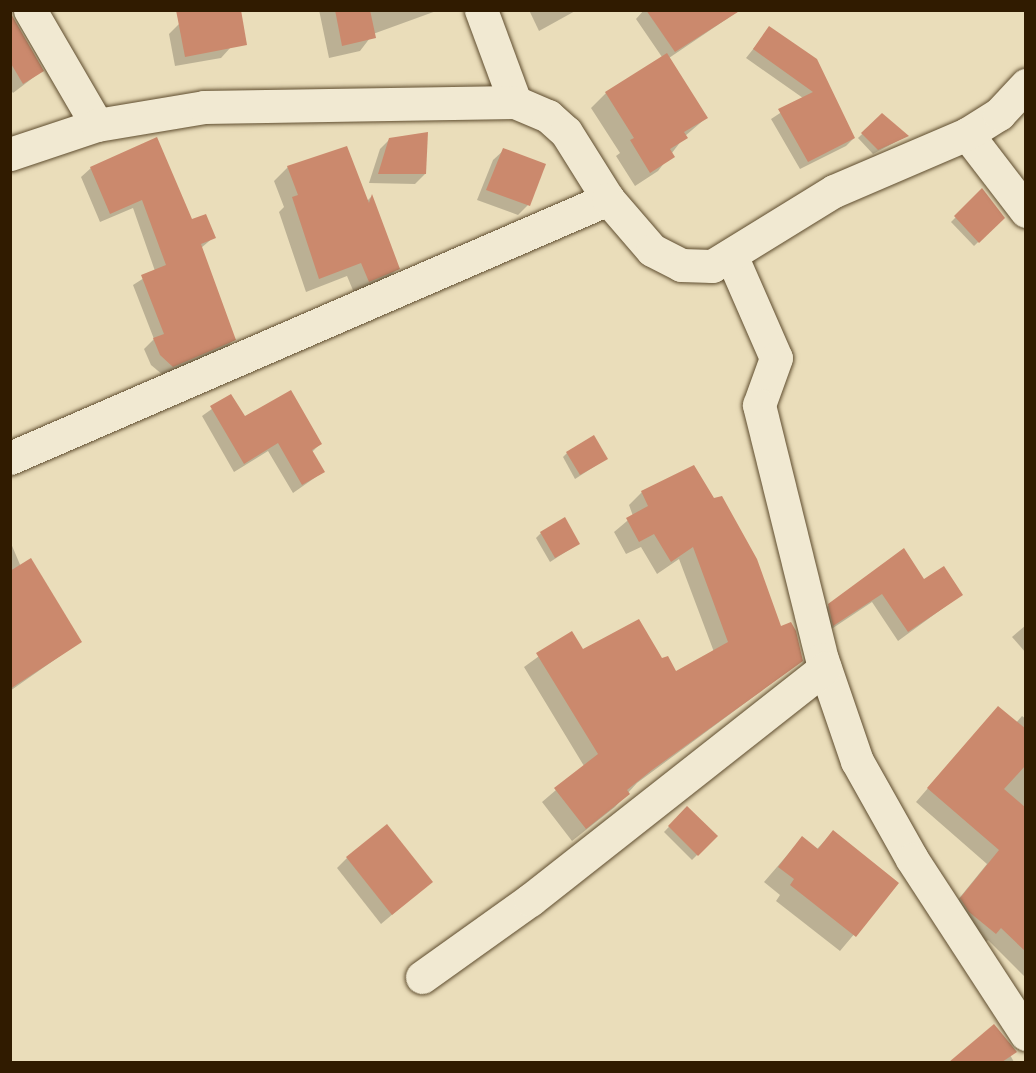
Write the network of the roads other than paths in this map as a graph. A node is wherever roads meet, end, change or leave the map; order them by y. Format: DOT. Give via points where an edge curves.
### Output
graph roads {
  1 [pos="30,10"];
  2 [pos="481,10"];
  3 [pos="1026,85"];
  4 [pos="515,102"];
  5 [pos="97,124"];
  6 [pos="967,134"];
  7 [pos="10,154"];
  8 [pos="608,199"];
  9 [pos="1026,211"];
  10 [pos="731,255"];
  11 [pos="10,458"];
  12 [pos="825,668"];
  13 [pos="422,977"];
  14 [pos="1026,1034"];
  1 -- 5 [label="street"];
  2 -- 4 [label="street"];
  3 -- 6 [label="street" via="999,114"];
  4 -- 5 [label="street" via="204,107"];
  4 -- 8 [label="street" via="548,116 566,132"];
  5 -- 7 [label="street"];
  6 -- 9 [label="street"];
  6 -- 10 [label="street" via="834,191"];
  8 -- 10 [label="street" via="652,250 681,265 712,266"];
  8 -- 11 [label="street"];
  10 -- 12 [label="street" via="776,358 759,405"];
  12 -- 13 [label="street" via="530,900"];
  12 -- 14 [label="street" via="857,761 912,859"];
}
